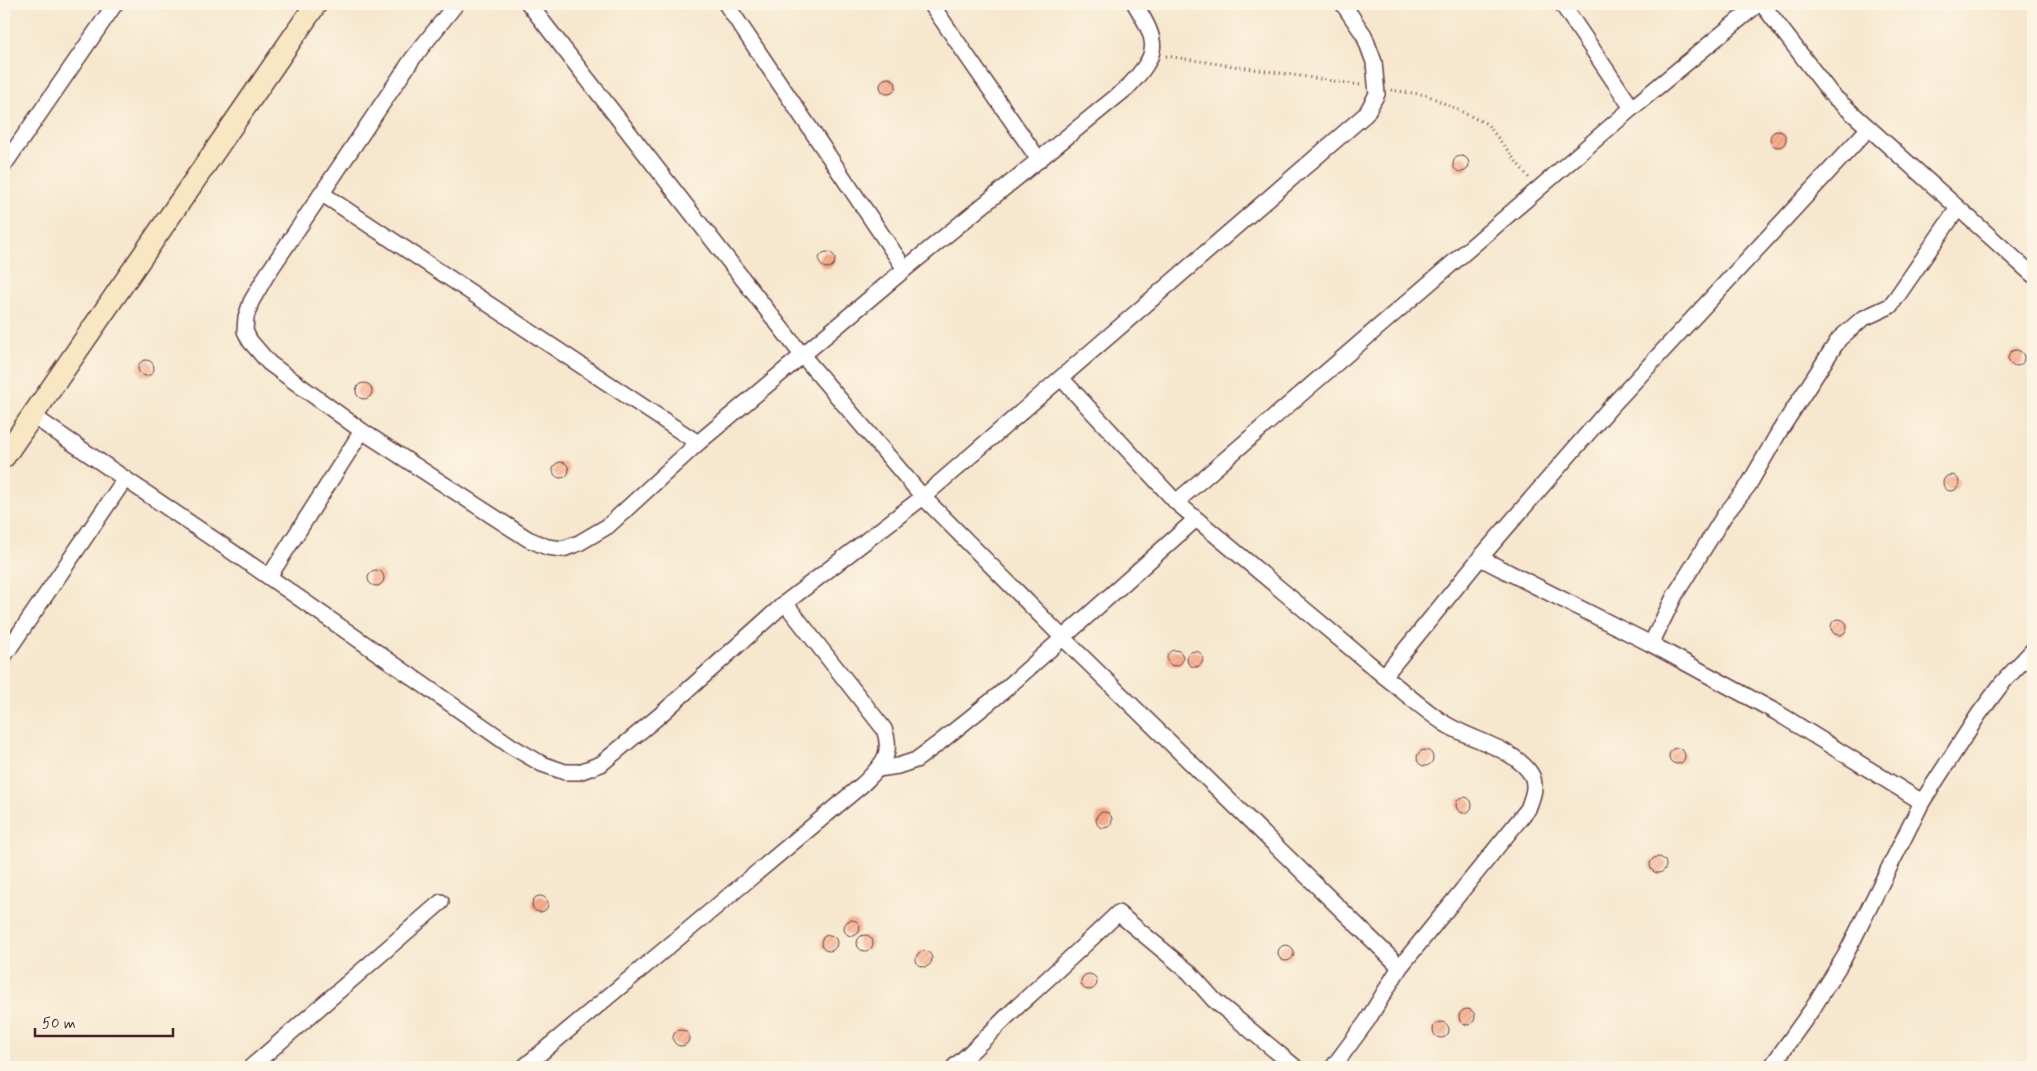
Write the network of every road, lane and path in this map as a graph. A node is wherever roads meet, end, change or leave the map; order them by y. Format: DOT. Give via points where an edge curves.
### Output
graph roads {
  1 [pos="115,4"];
  2 [pos="316,4"];
  3 [pos="456,4"];
  4 [pos="529,4"];
  5 [pos="726,4"];
  6 [pos="931,4"];
  7 [pos="1134,4"];
  8 [pos="1343,4"];
  9 [pos="1562,4"];
  10 [pos="1760,4"];
  11 [pos="1632,108"];
  12 [pos="1869,128"];
  13 [pos="1039,160"];
  14 [pos="4,164"];
  15 [pos="320,193"];
  16 [pos="1958,208"];
  17 [pos="905,269"];
  18 [pos="2033,275"];
  19 [pos="802,355"];
  20 [pos="1061,378"];
  21 [pos="33,416"];
  22 [pos="362,431"];
  23 [pos="698,443"];
  24 [pos="4,458"];
  25 [pos="125,479"];
  26 [pos="923,496"];
  27 [pos="1176,502"];
  28 [pos="1196,519"];
  29 [pos="1480,558"];
  30 [pos="269,577"];
  31 [pos="785,603"];
  32 [pos="1062,637"];
  33 [pos="1651,644"];
  34 [pos="2033,650"];
  35 [pos="4,656"];
  36 [pos="1384,676"];
  37 [pos="878,769"];
  38 [pos="1922,802"];
  39 [pos="441,902"];
  40 [pos="1400,967"];
  41 [pos="251,1067"];
  42 [pos="524,1067"];
  43 [pos="954,1067"];
  44 [pos="1294,1067"];
  45 [pos="1333,1067"];
  46 [pos="1771,1067"];
  1 -- 14 [label="street"];
  2 -- 21 [label="street"];
  3 -- 15 [label="street" via="413,58"];
  4 -- 19 [label="street"];
  5 -- 17 [label="street"];
  6 -- 13 [label="street"];
  7 -- 13 [label="street" via="1154,45 1148,63 1128,87"];
  8 -- 20 [label="street" via="1364,35 1374,62 1377,94 1366,114"];
  9 -- 11 [label="street"];
  10 -- 11 [label="street"];
  10 -- 12 [label="street" via="1832,95"];
  11 -- 27 [label="street"];
  12 -- 16 [label="street"];
  12 -- 29 [label="street" via="1608,410"];
  13 -- 17 [label="street"];
  15 -- 22 [label="street" via="260,285 246,317 245,331 269,363"];
  15 -- 23 [label="street"];
  16 -- 18 [label="street"];
  16 -- 33 [label="street" via="1890,306 1862,320 1839,339 1748,486 1724,516"];
  17 -- 19 [label="street"];
  19 -- 23 [label="street"];
  19 -- 26 [label="street"];
  20 -- 26 [label="street"];
  20 -- 27 [label="street"];
  21 -- 24 [label="street"];
  21 -- 25 [label="street"];
  22 -- 23 [label="street" via="528,538 555,549 570,547 608,526"];
  22 -- 30 [label="street"];
  25 -- 30 [label="street"];
  25 -- 35 [label="street"];
  26 -- 31 [label="street"];
  26 -- 32 [label="street"];
  27 -- 28 [label="street"];
  28 -- 32 [label="street"];
  28 -- 36 [label="street"];
  29 -- 33 [label="street"];
  29 -- 36 [label="street"];
  30 -- 31 [label="street" via="511,746 542,764 565,772 579,772 601,764"];
  31 -- 37 [label="street" via="884,729 888,750"];
  32 -- 37 [label="street" via="1001,693 916,760"];
  32 -- 40 [label="street"];
  33 -- 38 [label="street" via="1776,712"];
  34 -- 38 [label="street" via="1979,714"];
  36 -- 40 [label="street" via="1445,724 1500,749 1520,762 1535,783 1528,809"];
  37 -- 42 [label="street"];
  38 -- 46 [label="street" via="1845,956"];
  39 -- 41 [label="street"];
  40 -- 45 [label="street" via="1367,1021"];
  43 -- 44 [label="street" via="1118,913"];
}
